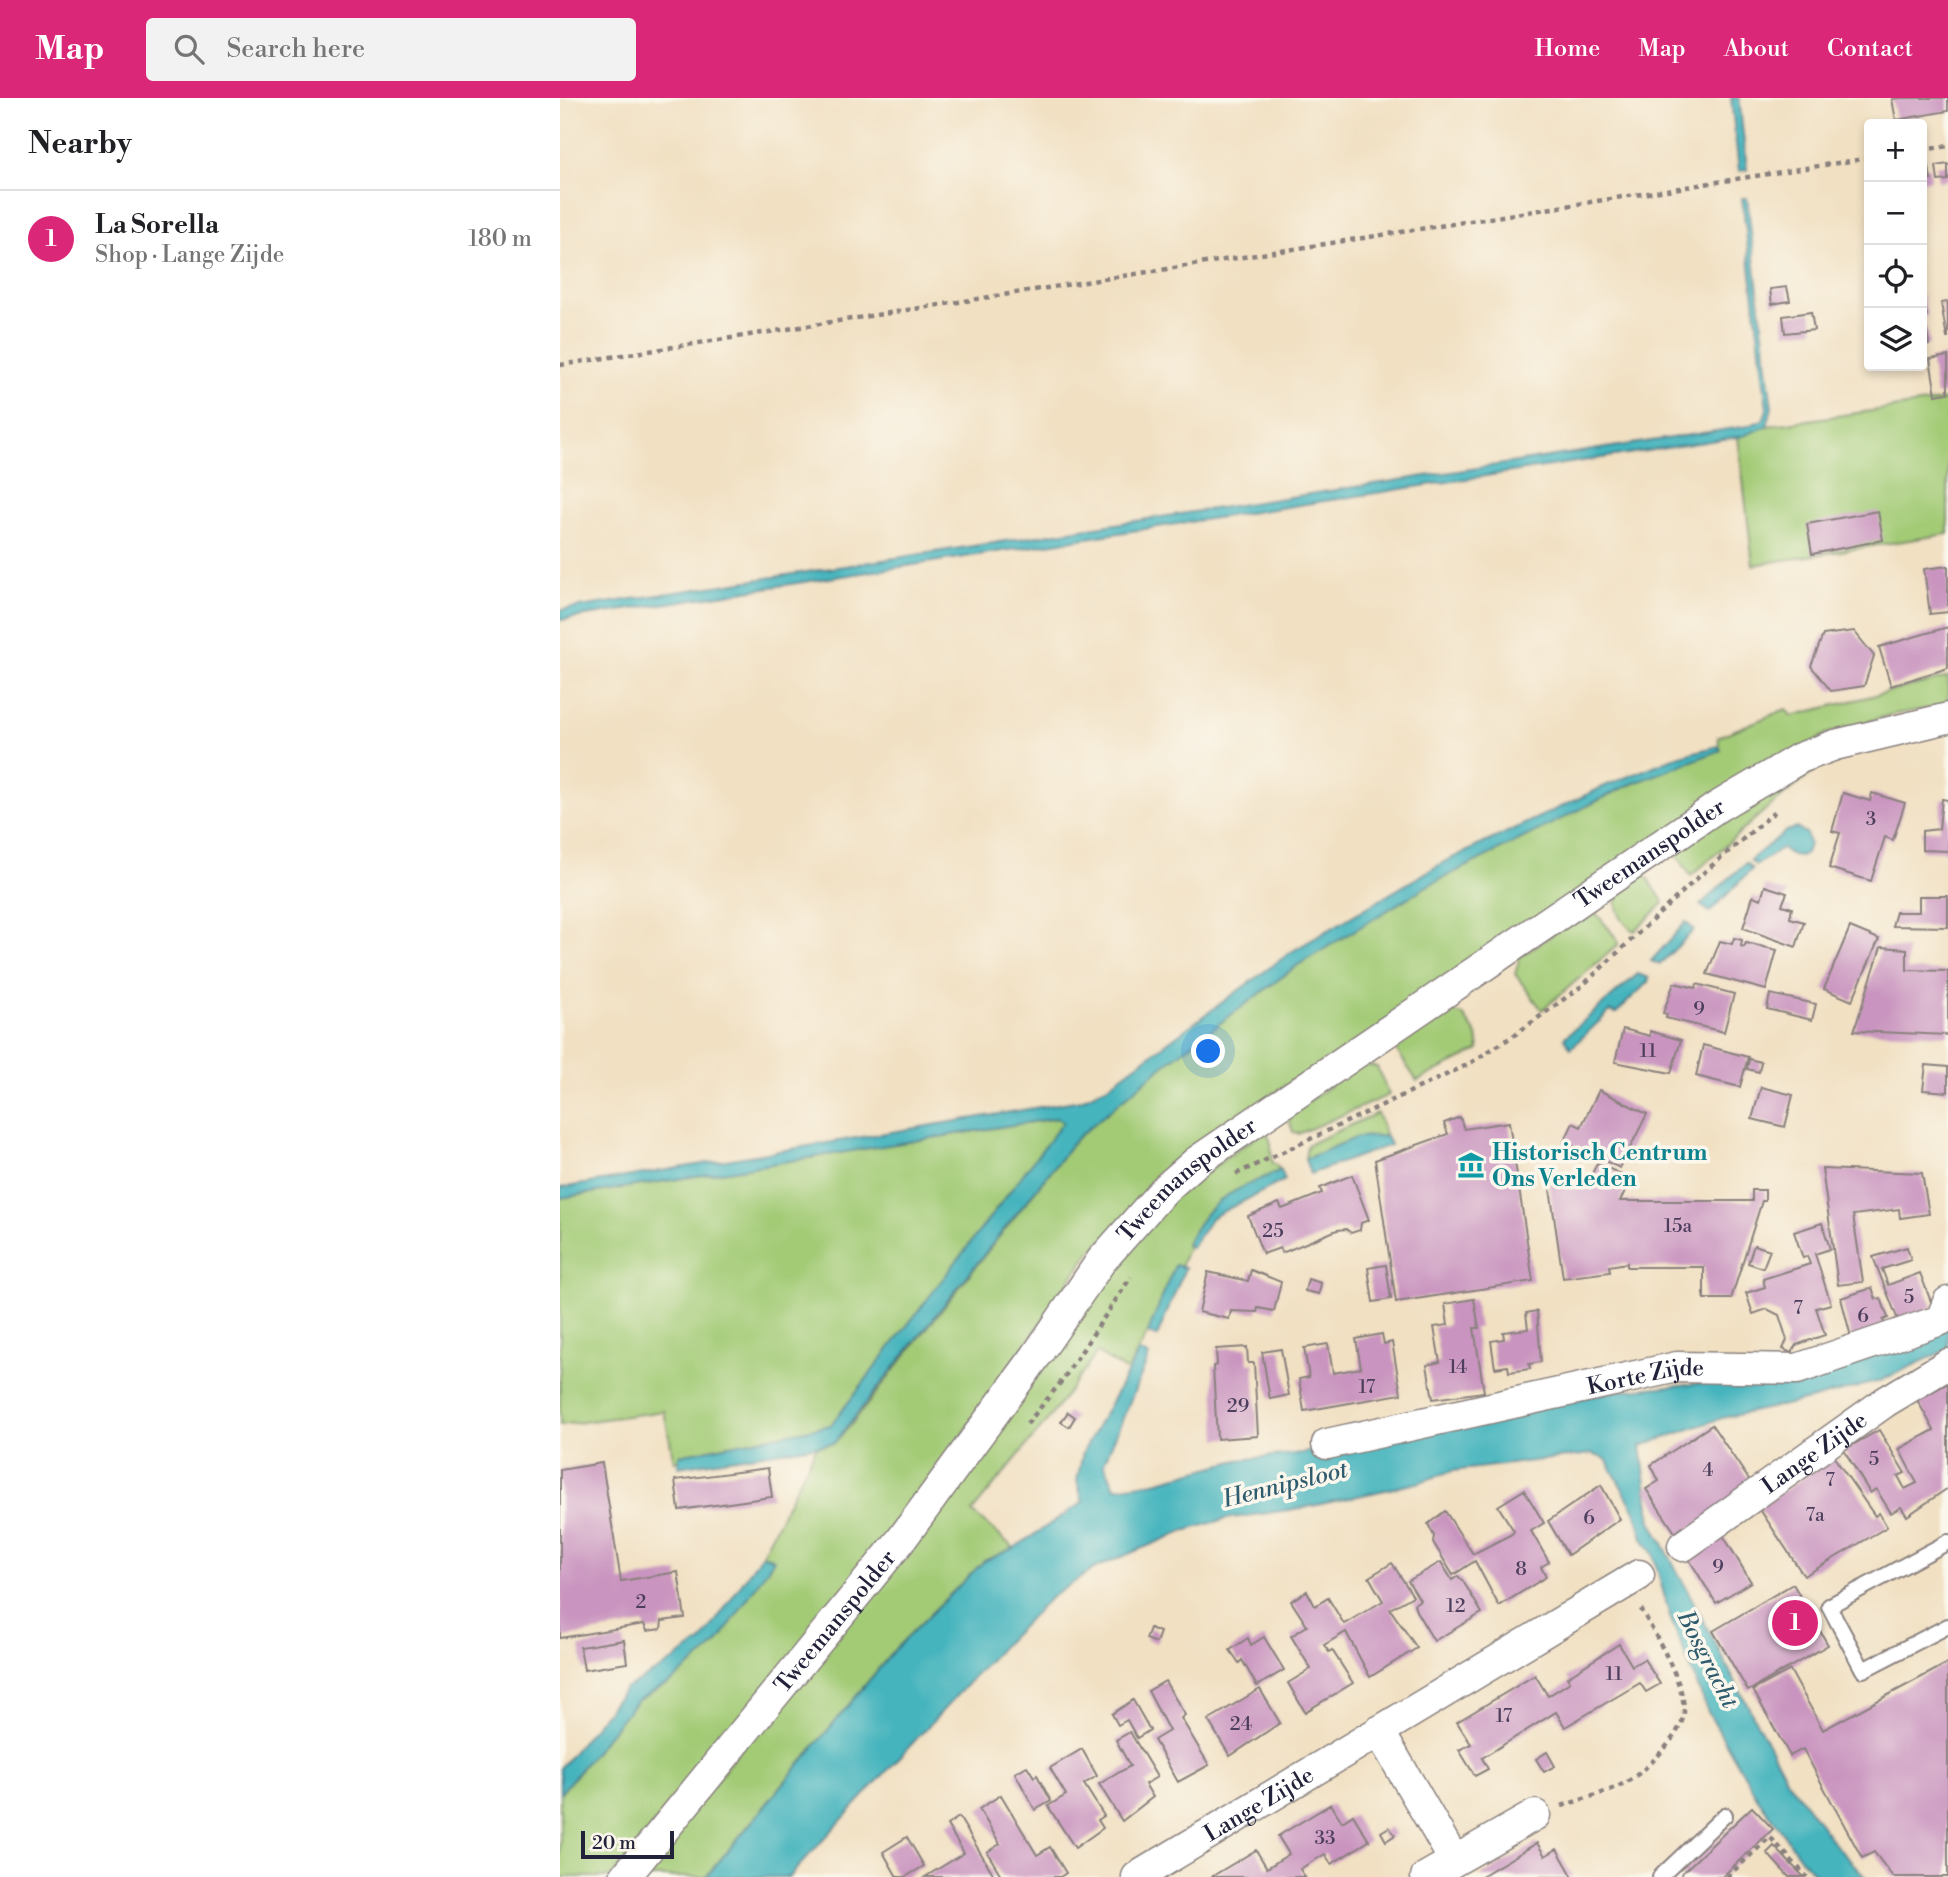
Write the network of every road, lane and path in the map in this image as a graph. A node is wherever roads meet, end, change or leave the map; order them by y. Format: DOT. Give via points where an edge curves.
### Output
graph roads {
  1 [pos="1948,146"];
  2 [pos="1927,149"];
  3 [pos="1864,159"];
  4 [pos="560,365"];
  5 [pos="1948,718"];
  6 [pos="1783,805"];
  7 [pos="1227,1179"];
  8 [pos="1133,1273"];
  9 [pos="1948,1302"];
  10 [pos="1948,1364"];
  11 [pos="1026,1425"];
  12 [pos="1327,1444"];
  13 [pos="1948,1542"];
  14 [pos="1683,1546"];
  15 [pos="1633,1578"];
  16 [pos="1948,1626"];
  17 [pos="1379,1731"];
  18 [pos="1535,1815"];
  19 [pos="1725,1815"];
  20 [pos="1454,1860"];
  21 [pos="625,1877"];
  22 [pos="1137,1877"];
  23 [pos="1426,1877"];
  24 [pos="1660,1877"];
  25 [pos="1727,1877"];
  26 [pos="1807,1877"];
  1 -- 2 [label="path"];
  3 -- 4 [label="path"];
  5 -- 21 [label="street, Tweemanspolder" via="1835,744 1800,758 1717,807 1196,1162 1164,1190 1101,1261 901,1540"];
  6 -- 7 [label="path, Tweemanspolder" via="1582,986 1513,1036 1467,1065"];
  8 -- 11 [label="path, Tweemanspolder"];
  9 -- 12 [label="street, Korte Zijde" via="1941,1320 1797,1369 1677,1367"];
  10 -- 14 [label="street, Lange Zijde" via="1885,1402"];
  13 -- 16 [label="lane" via="1829,1606 1863,1670"];
  15 -- 17 [label="street, Lange Zijde"];
  15 -- 18 [label="path" via="1675,1679 1684,1711 1682,1726 1674,1739 1624,1784"];
  17 -- 20 [label="street"];
  17 -- 22 [label="street, Lange Zijde"];
  18 -- 20 [label="street"];
  19 -- 24 [label="lane"];
  20 -- 23 [label="street"];
  25 -- 26 [label="path" via="1770,1838"];
}
